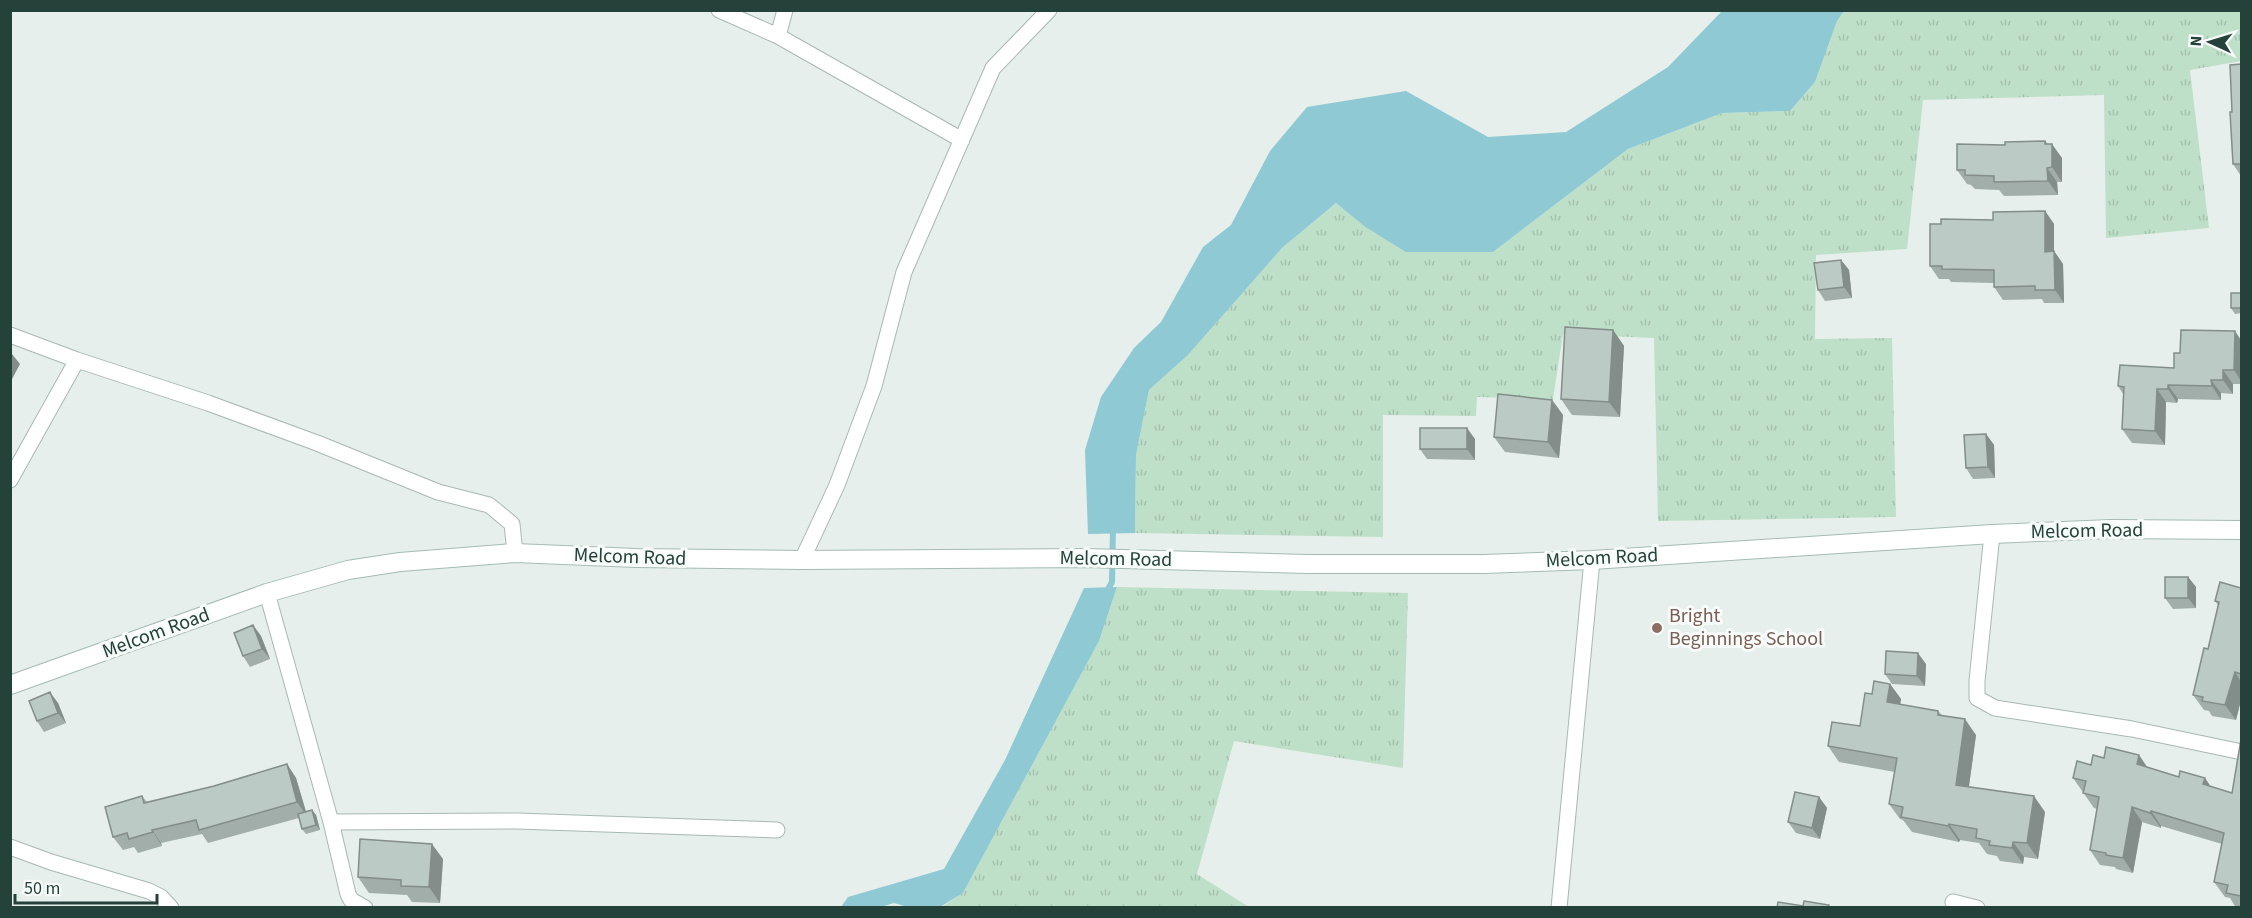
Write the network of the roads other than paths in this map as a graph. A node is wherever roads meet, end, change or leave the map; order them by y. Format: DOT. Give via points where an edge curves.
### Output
graph roads {
  1 [pos="719,10"];
  2 [pos="785,10"];
  3 [pos="1049,10"];
  4 [pos="778,36"];
  5 [pos="962,140"];
  6 [pos="10,334"];
  7 [pos="77,360"];
  8 [pos="10,480"];
  9 [pos="2241,530"];
  10 [pos="1992,534"];
  11 [pos="515,553"];
  12 [pos="802,560"];
  13 [pos="1592,560"];
  14 [pos="267,593"];
  15 [pos="10,685"];
  16 [pos="2241,752"];
  17 [pos="331,822"];
  18 [pos="777,830"];
  19 [pos="10,847"];
  20 [pos="1953,902"];
  21 [pos="171,908"];
  22 [pos="365,908"];
  23 [pos="1559,908"];
  24 [pos="1977,908"];
  1 -- 4 [label="street"];
  2 -- 4 [label="street"];
  3 -- 5 [label="street" via="993,68"];
  4 -- 5 [label="street"];
  5 -- 12 [label="street" via="904,272 874,386 837,485"];
  6 -- 7 [label="street"];
  7 -- 8 [label="street"];
  7 -- 11 [label="street" via="318,443 438,492 489,505 512,524"];
  9 -- 10 [label="main road, Melcom Road" via="2111,529"];
  10 -- 13 [label="main road, Melcom Road"];
  10 -- 16 [label="street" via="1977,698 1995,708 2132,729"];
  11 -- 12 [label="main road, Melcom Road"];
  11 -- 14 [label="main road, Melcom Road" via="348,570"];
  12 -- 13 [label="main road, Melcom Road" via="1085,558 1484,564"];
  13 -- 23 [label="street"];
  14 -- 15 [label="main road, Melcom Road"];
  14 -- 17 [label="street"];
  17 -- 18 [label="street" via="516,821"];
  17 -- 22 [label="street" via="348,894"];
  19 -- 21 [label="street" via="149,891"];
  20 -- 24 [label="street"];
}
